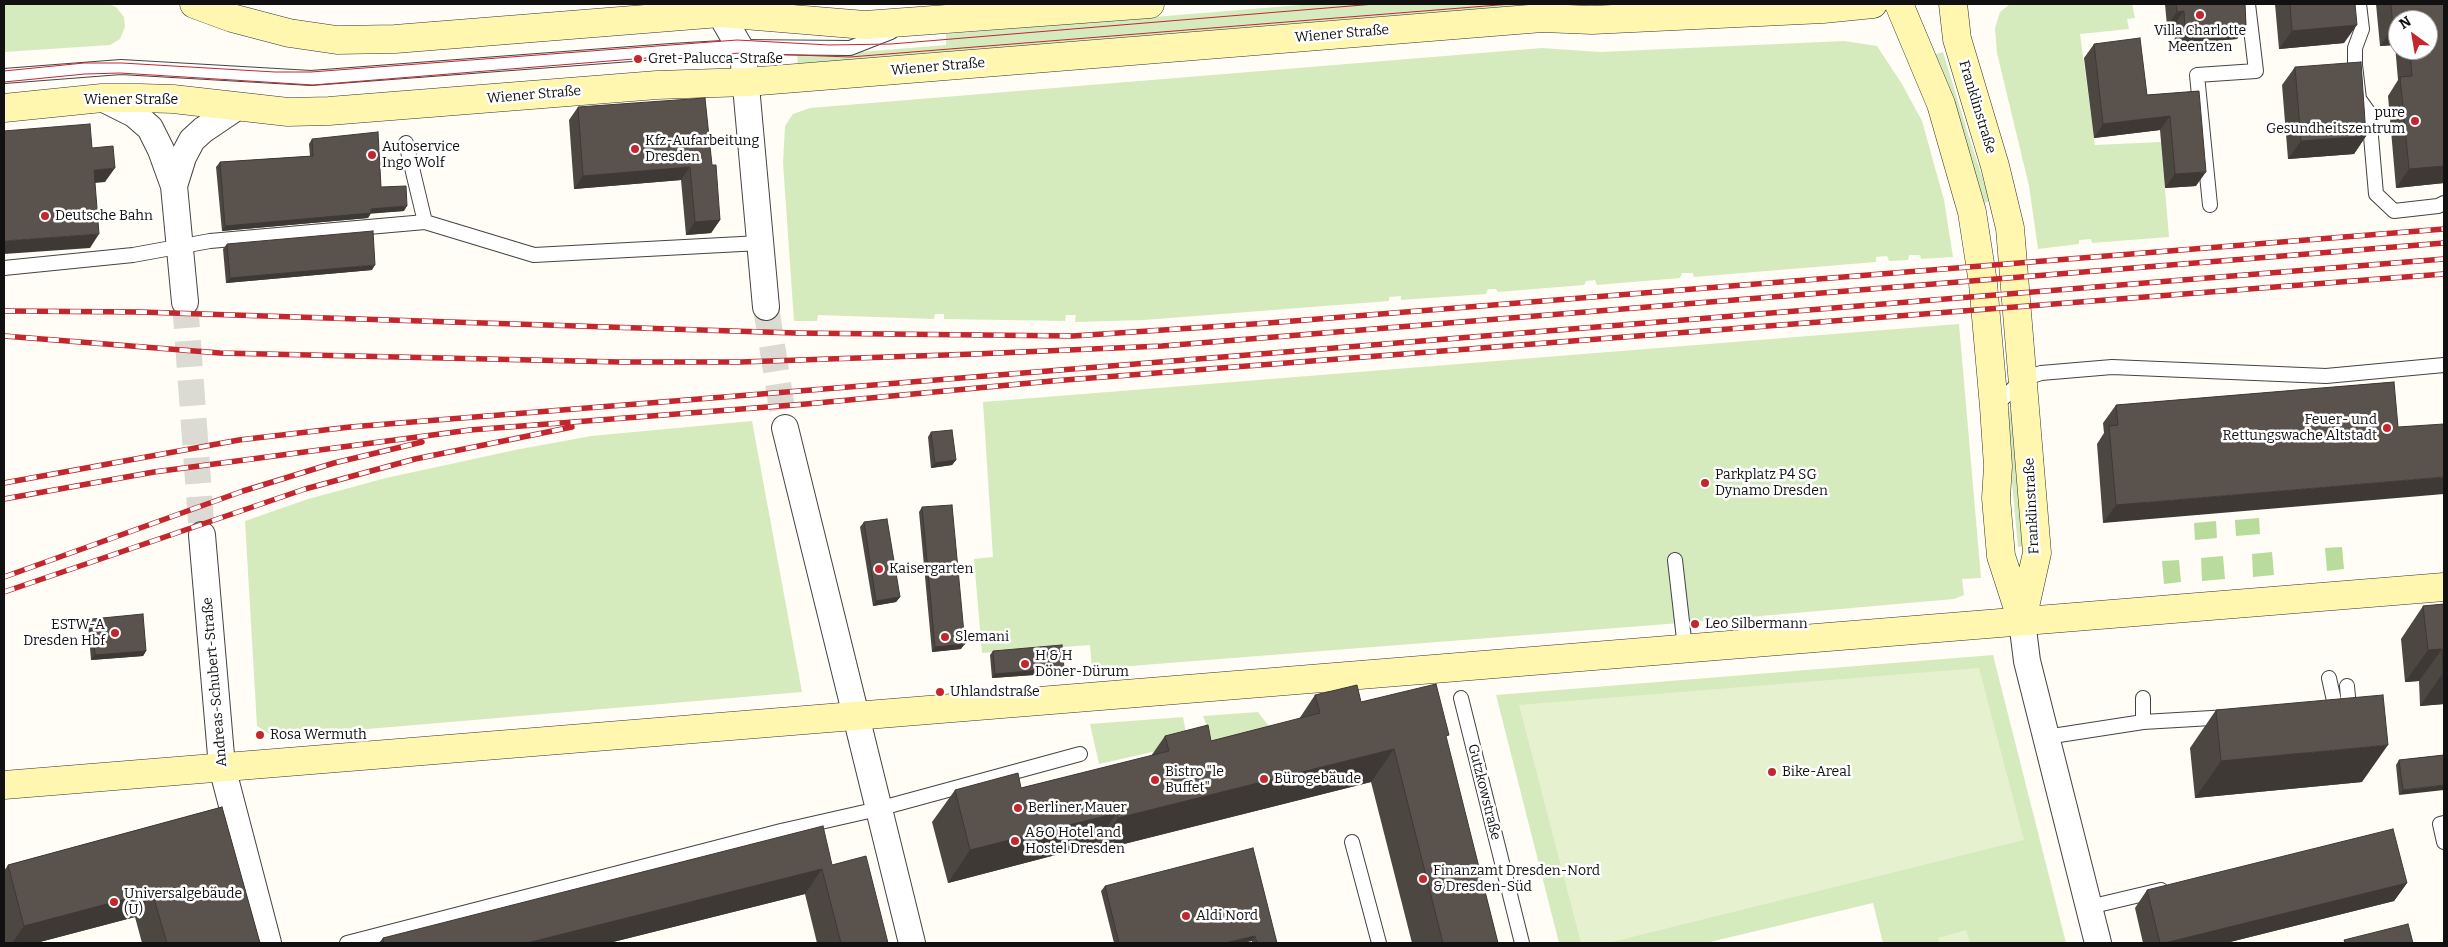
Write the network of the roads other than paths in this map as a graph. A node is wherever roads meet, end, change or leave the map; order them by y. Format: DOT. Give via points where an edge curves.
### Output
graph roads {
  1 [pos="194,4"];
  2 [pos="1150,4"];
  3 [pos="1874,4"];
  4 [pos="1899,4"];
  5 [pos="1953,4"];
  6 [pos="2248,4"];
  7 [pos="2359,4"];
  8 [pos="720,14"];
  9 [pos="913,23"];
  10 [pos="740,47"];
  11 [pos="4,76"];
  12 [pos="747,82"];
  13 [pos="102,98"];
  14 [pos="238,107"];
  15 [pos="4,108"];
  16 [pos="406,143"];
  17 [pos="174,186"];
  18 [pos="2444,202"];
  19 [pos="2210,205"];
  20 [pos="425,222"];
  21 [pos="760,243"];
  22 [pos="180,247"];
  23 [pos="4,268"];
  24 [pos="184,302"];
  25 [pos="766,307"];
  26 [pos="2444,365"];
  27 [pos="2023,379"];
  28 [pos="1994,407"];
  29 [pos="785,428"];
  30 [pos="202,535"];
  31 [pos="1675,560"];
  32 [pos="2444,587"];
  33 [pos="2022,621"];
  34 [pos="1685,648"];
  35 [pos="2330,678"];
  36 [pos="2347,686"];
  37 [pos="1461,698"];
  38 [pos="2144,698"];
  39 [pos="2336,710"];
  40 [pos="2317,711"];
  41 [pos="856,715"];
  42 [pos="2240,716"];
  43 [pos="2143,722"];
  44 [pos="2046,737"];
  45 [pos="1080,754"];
  46 [pos="222,767"];
  47 [pos="4,785"];
  48 [pos="878,809"];
  49 [pos="2444,824"];
  50 [pos="1352,842"];
  51 [pos="2444,842"];
  52 [pos="2174,886"];
  53 [pos="2089,908"];
  54 [pos="268,943"];
  55 [pos="347,943"];
  56 [pos="912,943"];
  57 [pos="1379,943"];
  58 [pos="1522,943"];
  59 [pos="2098,943"];
  1 -- 8 [label="main road" via="289,33 337,40 395,39"];
  2 -- 9 [label="main road"];
  3 -- 12 [label="main road, Wiener Straße" via="1592,20 1542,18"];
  4 -- 28 [label="main road" via="1941,104 1972,212 1984,283"];
  5 -- 27 [label="main road, Franklinstraße" via="1957,39 2010,228"];
  6 -- 19 [label="lane" via="2256,71 2197,75"];
  7 -- 18 [label="lane" via="2362,29 2355,48 2355,65 2359,99 2369,113 2376,194 2394,211 2438,206"];
  8 -- 9 [label="main road" via="865,25"];
  8 -- 10 [label="street"];
  9 -- 10 [label="lane" via="850,48"];
  10 -- 11 [label="lane" via="311,78 121,68"];
  10 -- 12 [label="street"];
  12 -- 14 [label="main road, Wiener Straße" via="657,85 329,111 288,112"];
  12 -- 21 [label="street"];
  13 -- 14 [label="main road, Wiener Straße" via="173,99"];
  13 -- 15 [label="main road, Wiener Straße"];
  13 -- 17 [label="street" via="134,114 150,128"];
  14 -- 17 [label="street" via="192,140"];
  16 -- 20 [label="lane"];
  17 -- 22 [label="street"];
  20 -- 21 [label="lane" via="534,255"];
  20 -- 22 [label="lane" via="210,241"];
  21 -- 25 [label="street"];
  22 -- 23 [label="lane"];
  22 -- 24 [label="street"];
  26 -- 27 [label="lane" via="2326,376 2112,367 2041,374"];
  27 -- 28 [label="lane"];
  27 -- 33 [label="main road, Franklinstraße" via="2037,553"];
  28 -- 33 [label="main road" via="2001,556"];
  29 -- 41 [label="street"];
  30 -- 46 [label="street, Andreas-Schubert-Straße"];
  31 -- 34 [label="lane"];
  32 -- 33 [label="main road"];
  33 -- 34 [label="main road"];
  33 -- 44 [label="street" via="2027,661"];
  34 -- 41 [label="main road"];
  35 -- 39 [label="lane"];
  36 -- 39 [label="lane" via="2349,708"];
  37 -- 58 [label="lane, Gutzkowstraße"];
  38 -- 43 [label="lane"];
  39 -- 40 [label="lane"];
  41 -- 46 [label="main road"];
  41 -- 48 [label="street"];
  42 -- 43 [label="lane"];
  43 -- 44 [label="lane"];
  44 -- 53 [label="street"];
  45 -- 48 [label="lane"];
  46 -- 47 [label="main road"];
  46 -- 54 [label="street, Andreas-Schubert-Straße"];
  48 -- 55 [label="lane"];
  48 -- 56 [label="street"];
  49 -- 51 [label="lane" via="2440,824"];
  50 -- 57 [label="lane"];
  52 -- 53 [label="lane"];
  53 -- 59 [label="street"];
}
